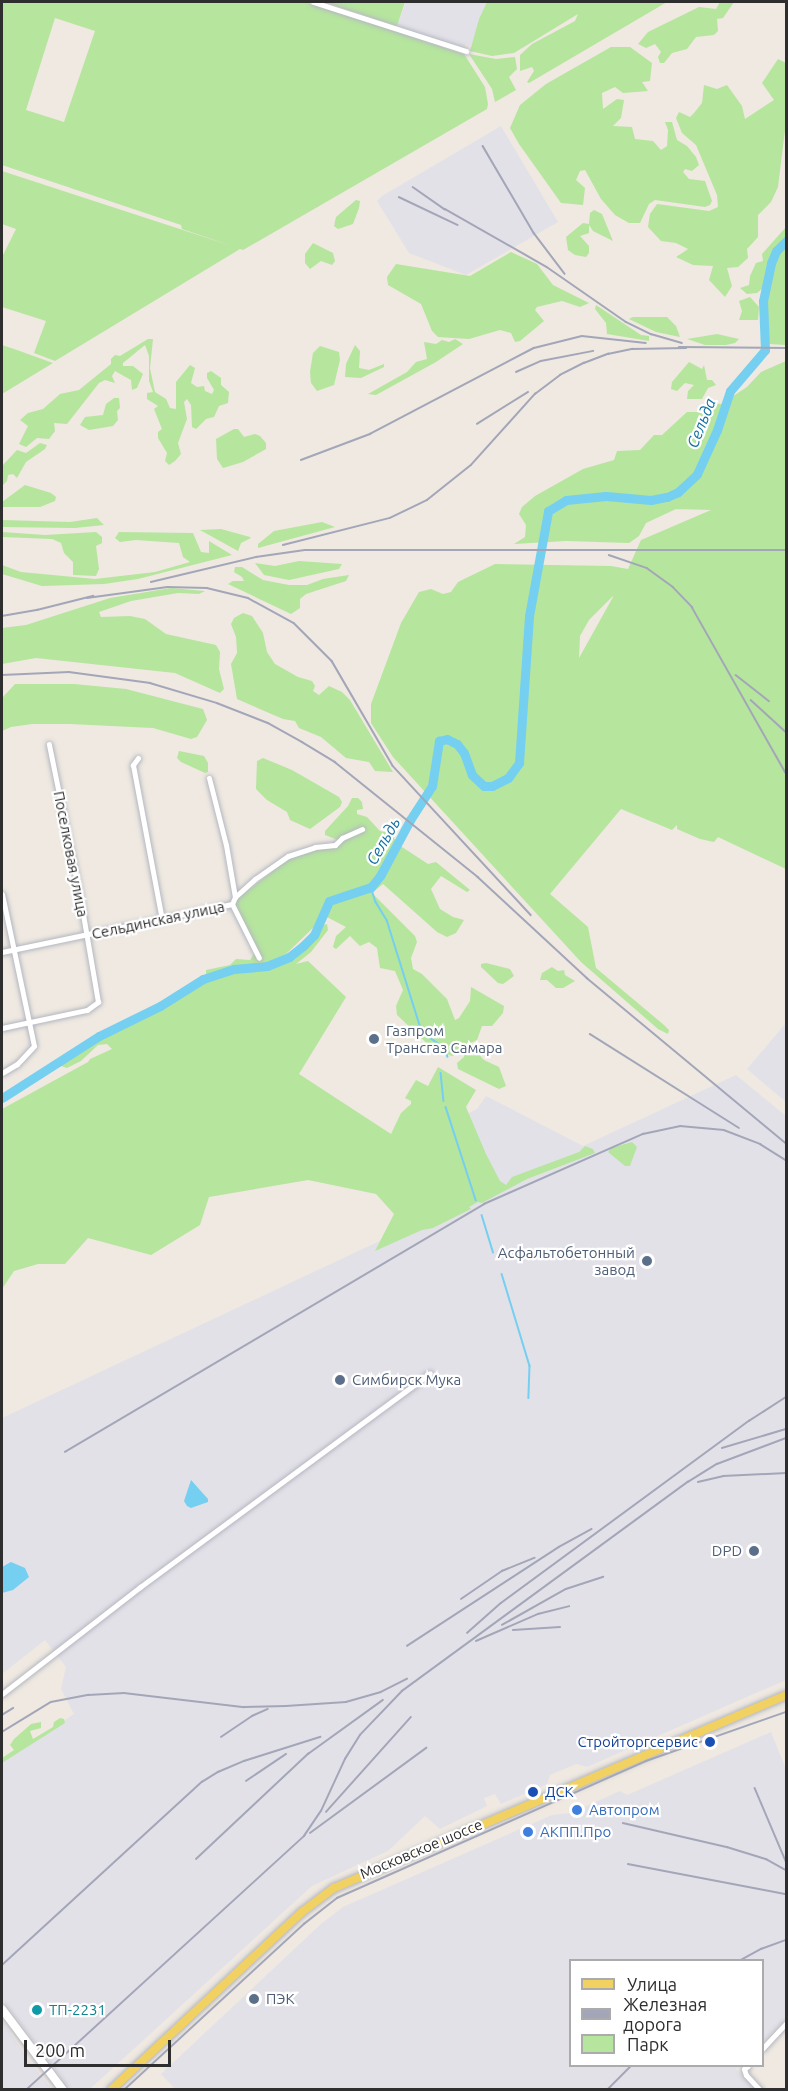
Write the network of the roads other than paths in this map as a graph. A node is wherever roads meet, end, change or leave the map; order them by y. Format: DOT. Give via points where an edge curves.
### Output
graph roads {
  1 [pos="314,2"];
  2 [pos="466,51"];
  3 [pos="49,744"];
  4 [pos="138,758"];
  5 [pos="209,778"];
  6 [pos="362,829"];
  7 [pos="2,894"];
  8 [pos="235,897"];
  9 [pos="232,904"];
  10 [pos="162,920"];
  11 [pos="87,934"];
  12 [pos="12,950"];
  13 [pos="2,952"];
  14 [pos="259,958"];
  15 [pos="28,1021"];
  16 [pos="2,1028"];
  17 [pos="2,1073"];
  18 [pos="430,1373"];
  19 [pos="2,1694"];
  20 [pos="786,1695"];
  21 [pos="2,2009"];
  22 [pos="786,2023"];
  23 [pos="764,2047"];
  24 [pos="747,2067"];
  25 [pos="63,2090"];
  26 [pos="111,2090"];
  27 [pos="760,2090"];
  1 -- 2 [label="street"];
  3 -- 11 [label="street, Поселковая улица"];
  4 -- 10 [label="street" via="133,765"];
  5 -- 8 [label="street"];
  6 -- 8 [label="street, Сельдинская улица" via="335,845 288,856"];
  7 -- 12 [label="street"];
  8 -- 9 [label="street, Сельдинская улица"];
  9 -- 10 [label="street, Сельдинская улица"];
  9 -- 14 [label="street"];
  10 -- 11 [label="street, Сельдинская улица"];
  11 -- 12 [label="street, Сельдинская улица"];
  11 -- 15 [label="street, Поселковая улица" via="96,1005"];
  12 -- 13 [label="street, Сельдинская улица"];
  12 -- 15 [label="street"];
  15 -- 16 [label="street"];
  15 -- 17 [label="street" via="34,1046"];
  18 -- 19 [label="street"];
  20 -- 26 [label="main road, Московское шоссе" via="334,1888 302,1912"];
  21 -- 25 [label="main road"];
  22 -- 23 [label="street"];
  24 -- 27 [label="street" via="746,2076"];
}
